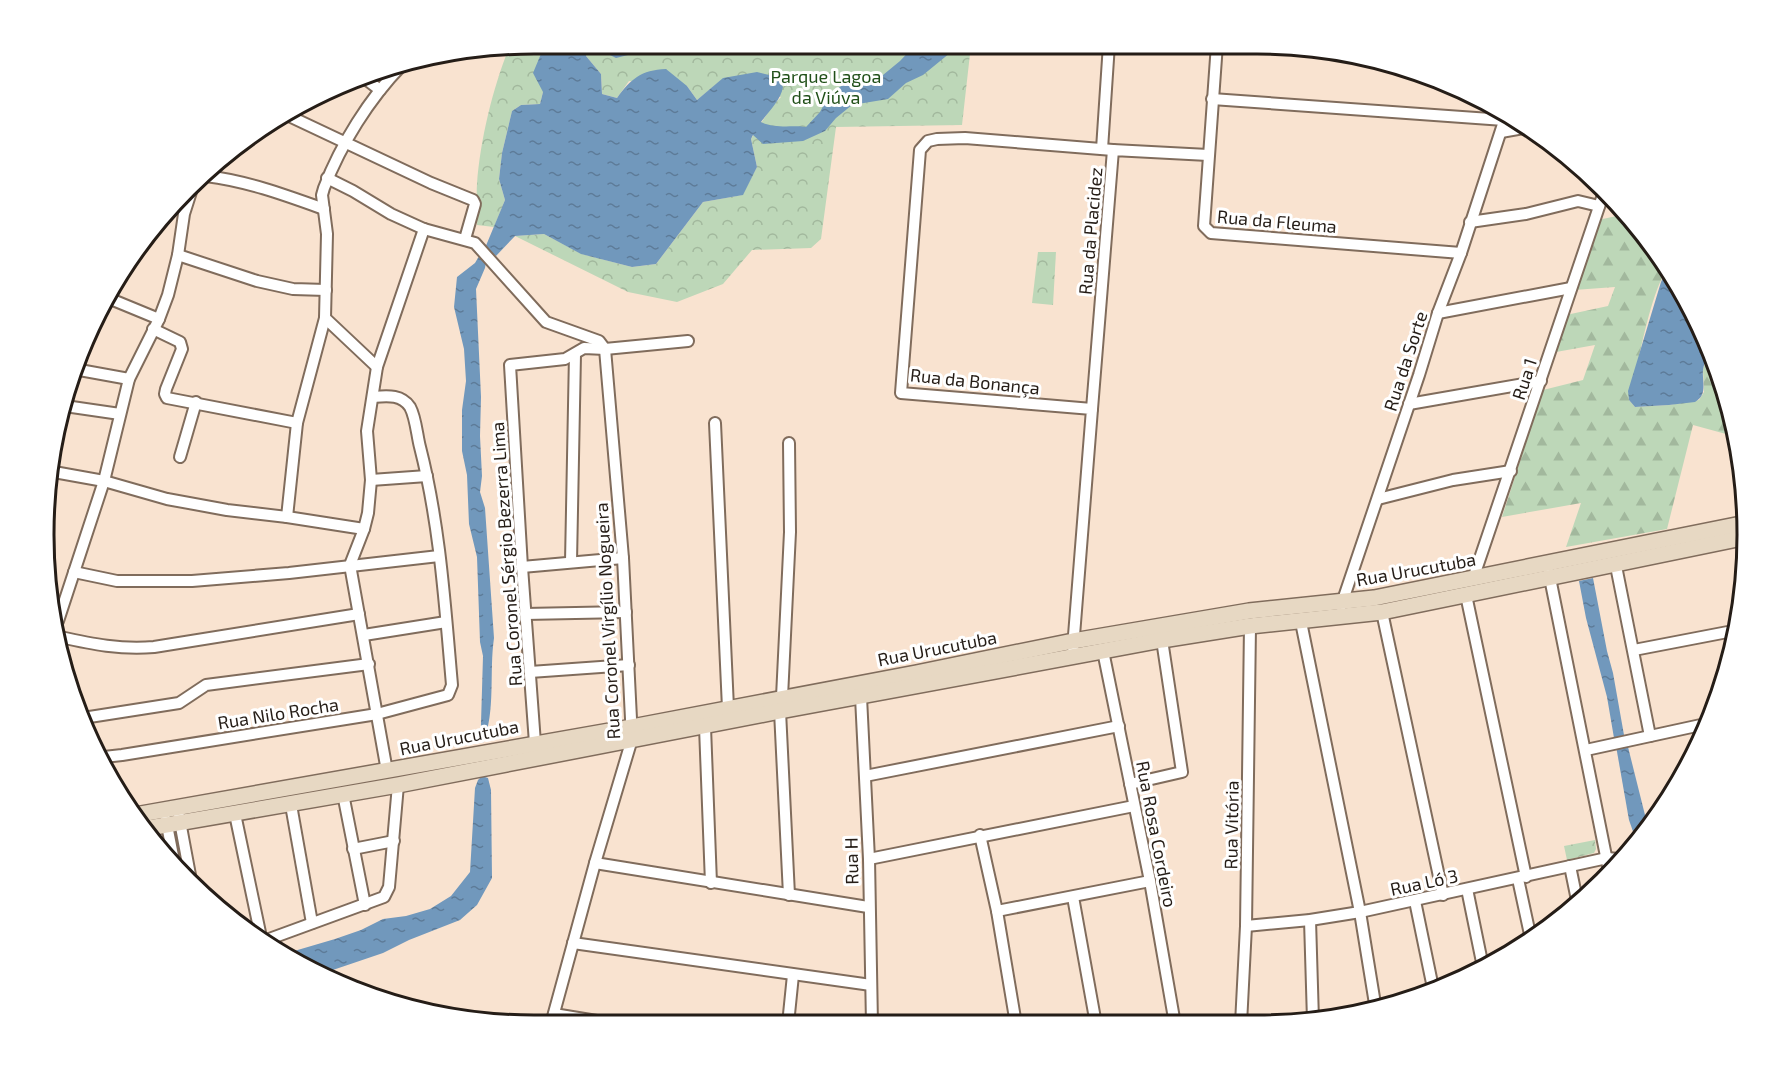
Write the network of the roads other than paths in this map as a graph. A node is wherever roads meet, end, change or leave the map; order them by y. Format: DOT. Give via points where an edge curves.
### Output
graph roads {
  1 [pos="1109,54"];
  2 [pos="1216,54"];
  3 [pos="393,76"];
  4 [pos="372,83"];
  5 [pos="381,90"];
  6 [pos="1212,99"];
  7 [pos="1494,116"];
  8 [pos="294,118"];
  9 [pos="1504,122"];
  10 [pos="1514,129"];
  11 [pos="1501,132"];
  12 [pos="346,143"];
  13 [pos="1108,150"];
  14 [pos="1208,155"];
  15 [pos="214,177"];
  16 [pos="327,178"];
  17 [pos="1601,200"];
  18 [pos="188,203"];
  19 [pos="1599,206"];
  20 [pos="324,209"];
  21 [pos="1470,222"];
  22 [pos="424,229"];
  23 [pos="465,239"];
  24 [pos="1461,253"];
  25 [pos="178,255"];
  26 [pos="1571,288"];
  27 [pos="326,291"];
  28 [pos="114,301"];
  29 [pos="1438,313"];
  30 [pos="325,318"];
  31 [pos="156,324"];
  32 [pos="688,341"];
  33 [pos="605,349"];
  34 [pos="575,354"];
  35 [pos="377,368"];
  36 [pos="84,371"];
  37 [pos="129,379"];
  38 [pos="1541,381"];
  39 [pos="373,398"];
  40 [pos="196,402"];
  41 [pos="1409,404"];
  42 [pos="71,407"];
  43 [pos="1092,409"];
  44 [pos="120,414"];
  45 [pos="297,423"];
  46 [pos="715,423"];
  47 [pos="789,443"];
  48 [pos="180,457"];
  49 [pos="1511,471"];
  50 [pos="58,473"];
  51 [pos="427,476"];
  52 [pos="371,480"];
  53 [pos="104,481"];
  54 [pos="1378,499"];
  55 [pos="288,517"];
  56 [pos="1737,525"];
  57 [pos="364,529"];
  58 [pos="1737,539"];
  59 [pos="440,556"];
  60 [pos="623,558"];
  61 [pos="571,562"];
  62 [pos="350,565"];
  63 [pos="1616,566"];
  64 [pos="522,567"];
  65 [pos="1549,571"];
  66 [pos="74,572"];
  67 [pos="1473,579"];
  68 [pos="1466,595"];
  69 [pos="1342,602"];
  70 [pos="626,612"];
  71 [pos="1382,612"];
  72 [pos="61,613"];
  73 [pos="359,614"];
  74 [pos="525,614"];
  75 [pos="1337,617"];
  76 [pos="446,622"];
  77 [pos="1301,622"];
  78 [pos="1250,626"];
  79 [pos="1727,632"];
  80 [pos="364,635"];
  81 [pos="65,638"];
  82 [pos="1162,640"];
  83 [pos="1072,649"];
  84 [pos="1635,650"];
  85 [pos="1103,651"];
  86 [pos="369,664"];
  87 [pos="628,665"];
  88 [pos="530,672"];
  89 [pos="917,680"];
  90 [pos="861,697"];
  91 [pos="781,704"];
  92 [pos="728,708"];
  93 [pos="377,714"];
  94 [pos="91,717"];
  95 [pos="705,726"];
  96 [pos="1119,726"];
  97 [pos="1696,726"];
  98 [pos="632,733"];
  99 [pos="1650,736"];
  100 [pos="536,743"];
  101 [pos="1586,750"];
  102 [pos="109,757"];
  103 [pos="387,771"];
  104 [pos="865,776"];
  105 [pos="1130,784"];
  106 [pos="398,785"];
  107 [pos="343,794"];
  108 [pos="291,805"];
  109 [pos="1134,806"];
  110 [pos="171,809"];
  111 [pos="144,814"];
  112 [pos="235,814"];
  113 [pos="174,825"];
  114 [pos="154,828"];
  115 [pos="980,835"];
  116 [pos="394,841"];
  117 [pos="353,849"];
  118 [pos="174,852"];
  119 [pos="1606,858"];
  120 [pos="1611,858"];
  121 [pos="869,859"];
  122 [pos="1607,862"];
  123 [pos="595,863"];
  124 [pos="187,866"];
  125 [pos="1570,867"];
  126 [pos="1522,878"];
  127 [pos="1150,881"];
  128 [pos="711,883"];
  129 [pos="1467,889"];
  130 [pos="1576,894"];
  131 [pos="789,895"];
  132 [pos="1443,895"];
  133 [pos="1073,897"];
  134 [pos="1415,901"];
  135 [pos="365,905"];
  136 [pos="868,907"];
  137 [pos="997,911"];
  138 [pos="1360,912"];
  139 [pos="1310,920"];
  140 [pos="312,923"];
  141 [pos="1246,926"];
  142 [pos="259,928"];
  143 [pos="1530,929"];
  144 [pos="274,938"];
  145 [pos="573,943"];
  146 [pos="1482,959"];
  147 [pos="793,975"];
  148 [pos="1432,981"];
  149 [pos="871,985"];
  150 [pos="1374,1000"];
  151 [pos="1313,1012"];
  152 [pos="554,1015"];
  153 [pos="789,1015"];
  154 [pos="872,1015"];
  155 [pos="1014,1015"];
  156 [pos="1094,1015"];
  157 [pos="1173,1015"];
  158 [pos="1242,1015"];
  1 -- 13 [label="street"];
  2 -- 6 [label="street, Rua da Fleuma"];
  3 -- 5 [label="street"];
  4 -- 5 [label="street"];
  5 -- 12 [label="street"];
  6 -- 7 [label="street"];
  6 -- 14 [label="street, Rua da Fleuma"];
  8 -- 12 [label="street"];
  9 -- 11 [label="street, Rua da Sorte"];
  10 -- 11 [label="street"];
  11 -- 21 [label="street, Rua da Sorte"];
  12 -- 16 [label="street"];
  12 -- 23 [label="street" via="473,200"];
  13 -- 14 [label="street, Rua da Placidez"];
  13 -- 43 [label="street, Rua da Placidez"];
  13 -- 43 [label="street, Rua da Bonança" via="965,138 937,139 923,145 901,393"];
  14 -- 24 [label="street, Rua da Fleuma" via="1204,226 1211,233"];
  15 -- 20 [label="street" via="264,188"];
  16 -- 20 [label="street" via="322,195"];
  16 -- 22 [label="street"];
  17 -- 19 [label="street, Rua 1"];
  18 -- 25 [label="street"];
  19 -- 21 [label="street" via="1578,201"];
  19 -- 26 [label="street, Rua 1"];
  20 -- 27 [label="street"];
  21 -- 24 [label="street, Rua da Sorte"];
  22 -- 23 [label="street"];
  22 -- 35 [label="street"];
  23 -- 33 [label="street" via="485,252 546,322 599,341"];
  24 -- 29 [label="street, Rua da Sorte"];
  25 -- 27 [label="street" via="257,281"];
  25 -- 31 [label="street"];
  26 -- 29 [label="street"];
  26 -- 38 [label="street, Rua 1"];
  27 -- 30 [label="street"];
  28 -- 31 [label="street"];
  29 -- 41 [label="street, Rua da Sorte"];
  30 -- 35 [label="street"];
  30 -- 45 [label="street"];
  31 -- 37 [label="street"];
  31 -- 40 [label="street" via="182,344 166,389 167,398"];
  32 -- 33 [label="street"];
  33 -- 34 [label="street" via="584,348"];
  33 -- 60 [label="street, Rua Coronel Virgílio Nogueira"];
  34 -- 61 [label="street"];
  34 -- 64 [label="street, Rua Coronel Sérgio Bezerra Lima" via="565,359 510,363"];
  35 -- 39 [label="street"];
  36 -- 37 [label="street"];
  37 -- 44 [label="street"];
  38 -- 41 [label="street"];
  38 -- 49 [label="street, Rua 1"];
  39 -- 51 [label="street" via="401,398 410,408"];
  39 -- 52 [label="street" via="367,431"];
  40 -- 45 [label="street"];
  40 -- 48 [label="street"];
  41 -- 54 [label="street, Rua da Sorte"];
  42 -- 44 [label="street"];
  43 -- 83 [label="street"];
  44 -- 53 [label="street"];
  45 -- 55 [label="street"];
  46 -- 92 [label="street"];
  47 -- 91 [label="street" via="790,532"];
  49 -- 54 [label="street" via="1453,480"];
  49 -- 67 [label="street, Rua 1"];
  50 -- 53 [label="street"];
  51 -- 52 [label="street"];
  51 -- 59 [label="street"];
  52 -- 57 [label="street"];
  53 -- 55 [label="street" via="167,499"];
  53 -- 66 [label="street"];
  54 -- 69 [label="street, Rua da Sorte"];
  55 -- 57 [label="street"];
  56 -- 65 [label="street, Rua Urucutuba"];
  57 -- 62 [label="street"];
  58 -- 63 [label="street, Rua Urucutuba"];
  59 -- 62 [label="street"];
  59 -- 76 [label="street"];
  60 -- 61 [label="street"];
  60 -- 70 [label="street, Rua Coronel Virgílio Nogueira"];
  61 -- 64 [label="street"];
  62 -- 66 [label="street" via="192,581 117,581"];
  62 -- 73 [label="street"];
  63 -- 65 [label="street, Rua Urucutuba"];
  63 -- 84 [label="street"];
  64 -- 74 [label="street, Rua Coronel Sérgio Bezerra Lima"];
  65 -- 67 [label="street, Rua Urucutuba"];
  65 -- 68 [label="street, Rua Urucutuba"];
  65 -- 101 [label="street"];
  66 -- 72 [label="street"];
  67 -- 69 [label="street, Rua Urucutuba"];
  68 -- 71 [label="street, Rua Urucutuba"];
  68 -- 126 [label="street"];
  69 -- 75 [label="street, Rua da Sorte"];
  69 -- 83 [label="street, Rua Urucutuba" via="1249,611"];
  70 -- 74 [label="street"];
  70 -- 87 [label="street, Rua Coronel Virgílio Nogueira"];
  71 -- 75 [label="street, Rua Urucutuba"];
  71 -- 132 [label="street"];
  73 -- 80 [label="street"];
  73 -- 81 [label="street" via="143,648 110,648"];
  74 -- 88 [label="street, Rua Coronel Sérgio Bezerra Lima"];
  75 -- 77 [label="street, Rua Urucutuba"];
  76 -- 80 [label="street"];
  76 -- 93 [label="street, Rua Nilo Rocha" via="452,688 448,695"];
  77 -- 78 [label="street, Rua Urucutuba"];
  77 -- 138 [label="street"];
  78 -- 82 [label="street, Rua Urucutuba"];
  78 -- 141 [label="street, Rua Vitória"];
  79 -- 84 [label="street"];
  80 -- 86 [label="street"];
  82 -- 85 [label="street, Rua Urucutuba"];
  82 -- 105 [label="street" via="1182,772"];
  83 -- 85 [label="street, Rua Urucutuba"];
  83 -- 89 [label="street, Rua Urucutuba"];
  84 -- 99 [label="street"];
  85 -- 96 [label="street, Rua Rosa Cordeiro"];
  86 -- 93 [label="street"];
  86 -- 94 [label="street" via="206,685 179,703"];
  87 -- 88 [label="street"];
  87 -- 98 [label="street, Rua Coronel Virgílio Nogueira"];
  88 -- 100 [label="street, Rua Coronel Sérgio Bezerra Lima"];
  89 -- 90 [label="street, Rua Urucutuba"];
  89 -- 91 [label="street, Rua Urucutuba"];
  90 -- 91 [label="street, Rua Urucutuba"];
  90 -- 104 [label="street, Rua H"];
  91 -- 92 [label="street, Rua Urucutuba"];
  91 -- 95 [label="street, Rua Urucutuba"];
  91 -- 131 [label="street"];
  92 -- 98 [label="street, Rua Urucutuba"];
  93 -- 102 [label="street, Rua Nilo Rocha"];
  93 -- 103 [label="street"];
  95 -- 98 [label="street, Rua Urucutuba"];
  95 -- 128 [label="street"];
  96 -- 104 [label="street"];
  96 -- 105 [label="street, Rua Rosa Cordeiro"];
  97 -- 99 [label="street"];
  98 -- 100 [label="street, Rua Urucutuba"];
  98 -- 106 [label="street, Rua Urucutuba"];
  98 -- 123 [label="street, Rua Coronel Virgílio Nogueira"];
  99 -- 101 [label="street"];
  100 -- 103 [label="street, Rua Urucutuba"];
  101 -- 119 [label="street"];
  103 -- 110 [label="street, Rua Urucutuba"];
  104 -- 121 [label="street, Rua H"];
  105 -- 109 [label="street, Rua Rosa Cordeiro"];
  106 -- 107 [label="street, Rua Urucutuba"];
  106 -- 116 [label="street"];
  107 -- 108 [label="street, Rua Urucutuba"];
  107 -- 117 [label="street"];
  108 -- 112 [label="street, Rua Urucutuba"];
  108 -- 140 [label="street"];
  109 -- 115 [label="street"];
  109 -- 127 [label="street, Rua Rosa Cordeiro"];
  110 -- 111 [label="street, Rua Urucutuba"];
  110 -- 113 [label="street"];
  112 -- 113 [label="street, Rua Urucutuba"];
  112 -- 142 [label="street"];
  113 -- 114 [label="street, Rua Urucutuba"];
  113 -- 118 [label="street"];
  113 -- 124 [label="street"];
  115 -- 121 [label="street"];
  115 -- 137 [label="street"];
  116 -- 117 [label="street"];
  116 -- 135 [label="street" via="387,893"];
  117 -- 135 [label="street"];
  119 -- 120 [label="street, Rua Ló 3"];
  119 -- 122 [label="street"];
  119 -- 125 [label="street, Rua Ló 3"];
  121 -- 136 [label="street, Rua H"];
  123 -- 128 [label="street"];
  123 -- 145 [label="street, Rua Coronel Virgílio Nogueira"];
  125 -- 126 [label="street, Rua Ló 3"];
  125 -- 130 [label="street"];
  126 -- 129 [label="street, Rua Ló 3"];
  126 -- 143 [label="street"];
  127 -- 133 [label="street"];
  127 -- 157 [label="street, Rua Rosa Cordeiro"];
  128 -- 131 [label="street"];
  129 -- 132 [label="street, Rua Ló 3"];
  129 -- 146 [label="street"];
  131 -- 136 [label="street"];
  132 -- 134 [label="street, Rua Ló 3"];
  133 -- 137 [label="street"];
  133 -- 156 [label="street"];
  134 -- 138 [label="street, Rua Ló 3"];
  134 -- 148 [label="street"];
  135 -- 140 [label="street"];
  136 -- 149 [label="street, Rua H"];
  137 -- 155 [label="street"];
  138 -- 139 [label="street, Rua Ló 3"];
  138 -- 150 [label="street"];
  139 -- 141 [label="street, Rua Ló 3"];
  139 -- 151 [label="street"];
  140 -- 144 [label="street"];
  141 -- 158 [label="street, Rua Vitória"];
  145 -- 147 [label="street"];
  145 -- 152 [label="street, Rua Coronel Virgílio Nogueira"];
  147 -- 149 [label="street"];
  147 -- 153 [label="street"];
  149 -- 154 [label="street, Rua H"];
}
